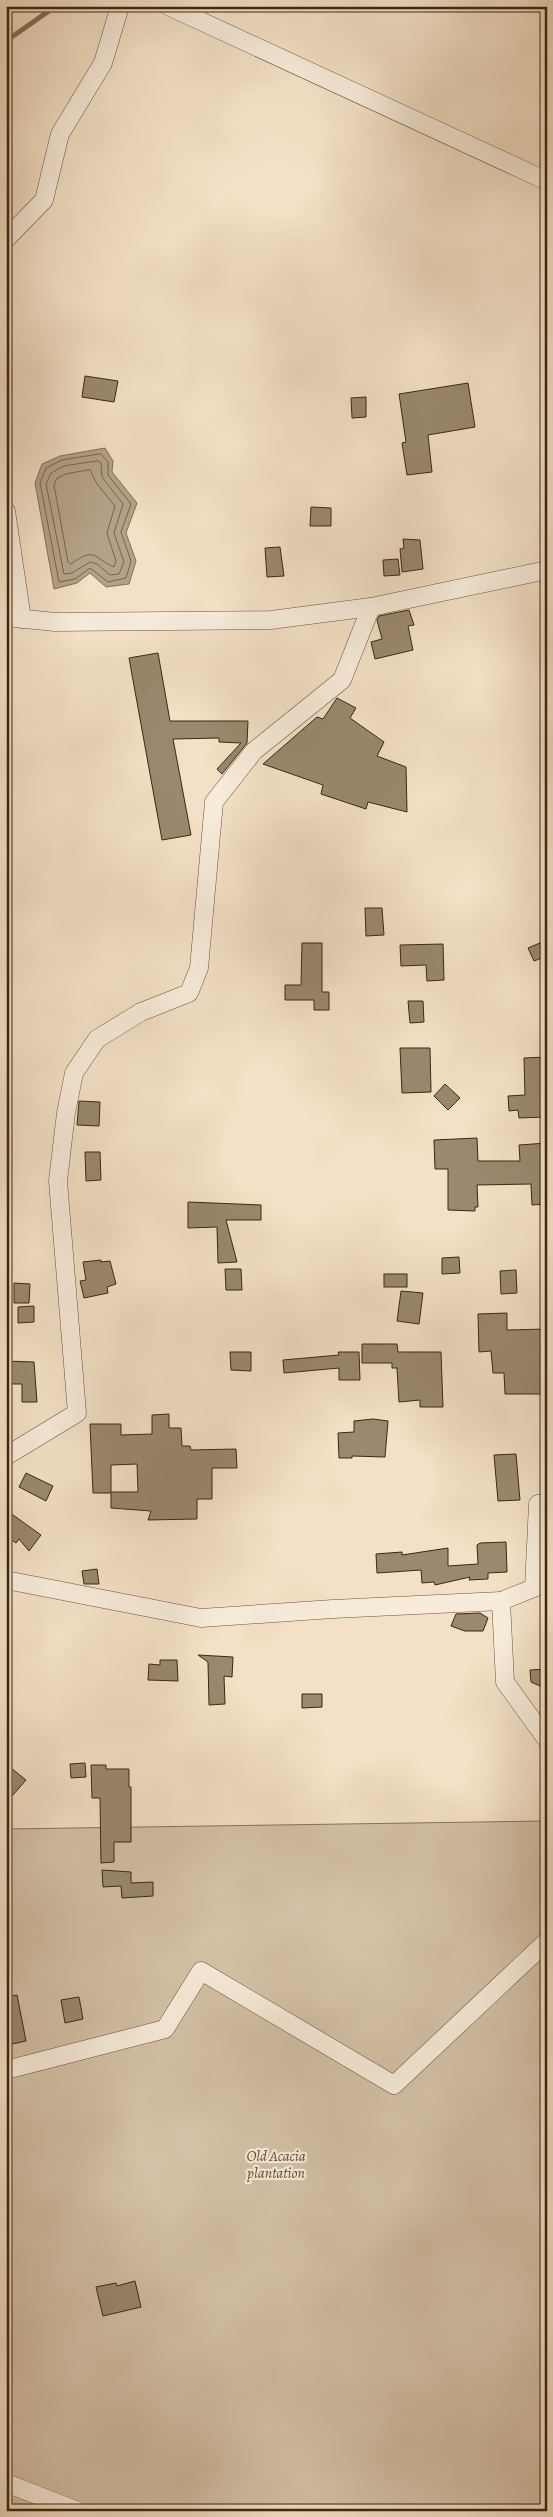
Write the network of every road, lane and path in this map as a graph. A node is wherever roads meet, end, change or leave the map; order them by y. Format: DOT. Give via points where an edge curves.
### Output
graph roads {
  1 [pos="120,6"];
  2 [pos="168,6"];
  3 [pos="547,181"];
  4 [pos="6,239"];
  5 [pos="6,511"];
  6 [pos="547,570"];
  7 [pos="371,608"];
  8 [pos="14,618"];
  9 [pos="6,1456"];
  10 [pos="547,1503"];
  11 [pos="6,1580"];
  12 [pos="501,1601"];
  13 [pos="547,1740"];
  14 [pos="547,1941"];
  15 [pos="6,2070"];
  16 [pos="6,2483"];
  17 [pos="78,2511"];
  1 -- 4 [label="street" via="103,63 60,134 44,200"];
  2 -- 3 [label="street"];
  5 -- 8 [label="street"];
  6 -- 7 [label="street"];
  7 -- 8 [label="street" via="271,620 55,622"];
  7 -- 9 [label="street" via="342,680 254,750 214,802 199,968 189,993 141,1012 97,1039 74,1073 58,1182 76,1413"];
  10 -- 12 [label="street" via="538,1504 534,1588"];
  11 -- 12 [label="street" via="201,1618"];
  12 -- 13 [label="street" via="505,1682"];
  14 -- 15 [label="street" via="394,2084 201,1971 166,2029"];
  16 -- 17 [label="street"];
}
